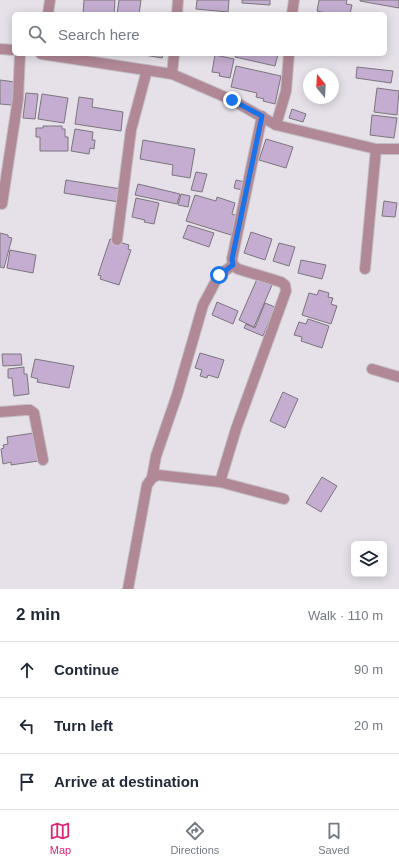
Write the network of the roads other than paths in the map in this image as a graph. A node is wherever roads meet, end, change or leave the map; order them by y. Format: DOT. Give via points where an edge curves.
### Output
graph roads {
  1 [pos="50,0"];
  2 [pos="178,0"];
  3 [pos="294,0"];
  4 [pos="48,12"];
  5 [pos="177,12"];
  6 [pos="292,12"];
  7 [pos="0,49"];
  8 [pos="12,50"];
  9 [pos="20,56"];
  10 [pos="55,56"];
  11 [pos="174,56"];
  12 [pos="289,56"];
  13 [pos="147,70"];
  14 [pos="172,74"];
  15 [pos="262,116"];
  16 [pos="276,125"];
  17 [pos="376,149"];
  18 [pos="399,149"];
  19 [pos="2,204"];
  20 [pos="117,240"];
  21 [pos="233,265"];
  22 [pos="365,269"];
  23 [pos="372,369"];
  24 [pos="399,377"];
  25 [pos="0,412"];
  26 [pos="42,460"];
  27 [pos="152,478"];
  28 [pos="220,482"];
  29 [pos="284,499"];
  30 [pos="128,589"];
  1 -- 4 [label="street"];
  2 -- 5 [label="street"];
  3 -- 6 [label="street"];
  7 -- 8 [label="street"];
  9 -- 19 [label="street" via="18,99"];
  10 -- 13 [label="street"];
  11 -- 14 [label="street"];
  12 -- 16 [label="street" via="286,91"];
  13 -- 14 [label="street"];
  13 -- 20 [label="street" via="131,130"];
  14 -- 15 [label="street"];
  15 -- 16 [label="street"];
  15 -- 21 [label="street" via="232,259"];
  16 -- 17 [label="street"];
  17 -- 18 [label="street"];
  17 -- 22 [label="street"];
  21 -- 27 [label="street" via="219,275 203,305 156,456"];
  21 -- 28 [label="street" via="281,282 285,285 286,291 236,429"];
  23 -- 24 [label="street"];
  25 -- 26 [label="street" via="30,410 34,413"];
  27 -- 28 [label="street" via="158,475"];
  27 -- 30 [label="street" via="147,485"];
  28 -- 29 [label="street"];
}
